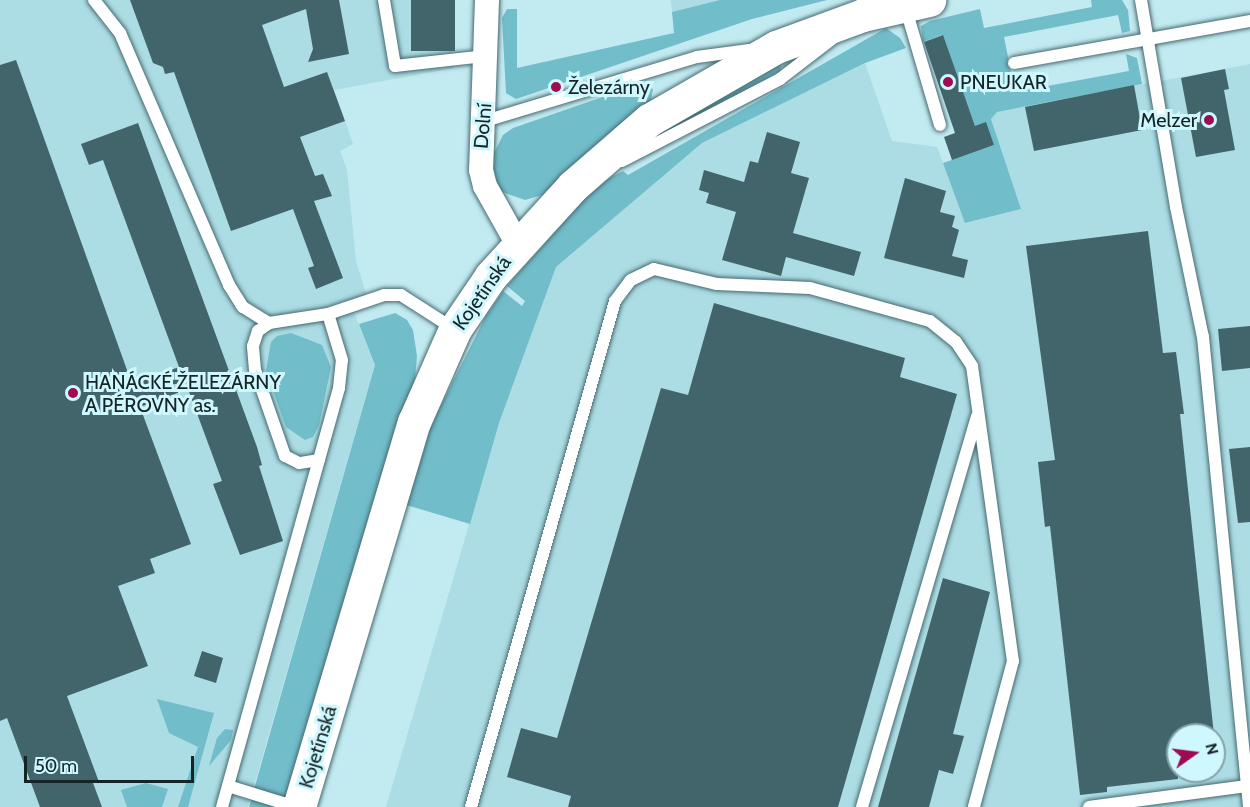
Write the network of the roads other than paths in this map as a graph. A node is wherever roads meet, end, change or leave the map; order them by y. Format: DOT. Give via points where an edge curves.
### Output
graph roads {
  1 [pos="94,0"];
  2 [pos="384,0"];
  3 [pos="487,0"];
  4 [pos="1141,0"];
  5 [pos="917,3"];
  6 [pos="863,15"];
  7 [pos="1250,21"];
  8 [pos="1148,40"];
  9 [pos="776,46"];
  10 [pos="486,56"];
  11 [pos="1014,63"];
  12 [pos="485,121"];
  13 [pos="940,125"];
  14 [pos="573,186"];
  15 [pos="517,243"];
  16 [pos="328,314"];
  17 [pos="269,323"];
  18 [pos="455,329"];
  19 [pos="979,410"];
  20 [pos="319,460"];
  21 [pos="228,786"];
  22 [pos="1248,796"];
  23 [pos="222,807"];
  24 [pos="298,807"];
  25 [pos="471,807"];
  26 [pos="862,807"];
  27 [pos="974,807"];
  28 [pos="1089,807"];
  1 -- 17 [label="lane" via="120,33 229,285 243,307"];
  2 -- 10 [label="lane" via="395,66"];
  3 -- 10 [label="street, Dolní"];
  4 -- 8 [label="lane"];
  5 -- 6 [label="main road, Kojetínská"];
  5 -- 13 [label="lane"];
  6 -- 9 [label="main road, Kojetínská"];
  6 -- 14 [label="lane" via="780,79"];
  7 -- 8 [label="lane"];
  8 -- 11 [label="lane"];
  8 -- 22 [label="lane" via="1203,337"];
  9 -- 12 [label="lane" via="696,57"];
  9 -- 14 [label="main road, Kojetínská" via="649,120"];
  10 -- 12 [label="street, Dolní"];
  12 -- 15 [label="street, Dolní" via="481,170 485,186"];
  14 -- 15 [label="main road, Kojetínská"];
  15 -- 18 [label="main road, Kojetínská"];
  16 -- 17 [label="lane"];
  16 -- 18 [label="lane" via="384,296 401,295"];
  16 -- 20 [label="lane" via="342,360 339,388"];
  17 -- 20 [label="lane" via="258,331 253,346 262,392 287,459 305,464"];
  18 -- 24 [label="main road, Kojetínská" via="414,422"];
  19 -- 25 [label="lane" via="972,366 956,342 930,321 810,288 717,284 654,269 631,280 615,301"];
  19 -- 26 [label="lane"];
  19 -- 27 [label="lane" via="1013,661"];
  20 -- 21 [label="lane"];
  21 -- 23 [label="lane"];
  21 -- 24 [label="lane"];
  22 -- 28 [label="lane"];
}
